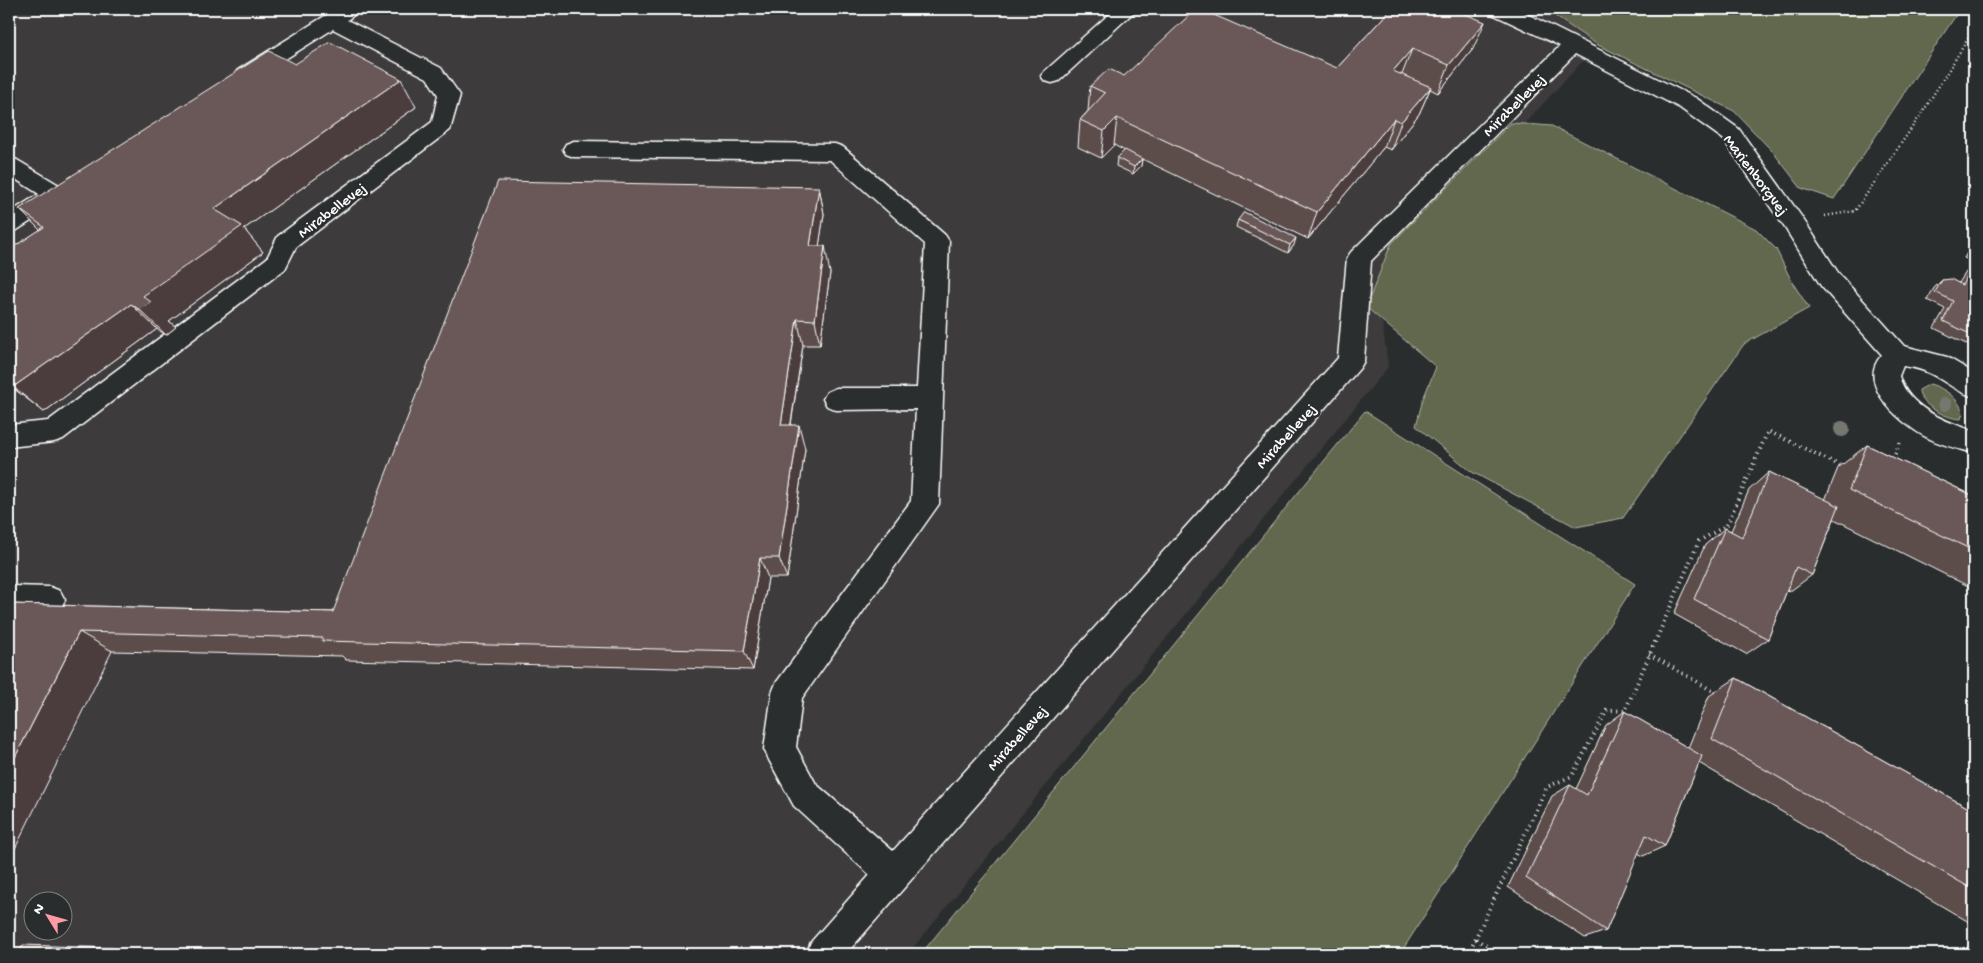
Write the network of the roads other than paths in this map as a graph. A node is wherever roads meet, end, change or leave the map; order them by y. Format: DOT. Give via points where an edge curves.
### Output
graph roads {
  1 [pos="1127,9"];
  2 [pos="1496,9"];
  3 [pos="1523,13"];
  4 [pos="340,14"];
  5 [pos="1573,45"];
  6 [pos="1052,76"];
  7 [pos="231,83"];
  8 [pos="574,149"];
  9 [pos="9,165"];
  10 [pos="9,224"];
  11 [pos="1897,355"];
  12 [pos="1974,387"];
  13 [pos="930,398"];
  14 [pos="836,399"];
  15 [pos="9,436"];
  16 [pos="1974,442"];
  17 [pos="9,600"];
  18 [pos="50,600"];
  19 [pos="894,874"];
  20 [pos="823,954"];
  1 -- 6 [label="street"];
  2 -- 3 [label="street"];
  3 -- 5 [label="street"];
  4 -- 7 [label="street, Mirabellevej"];
  4 -- 15 [label="street, Mirabellevej" via="434,73 450,95 442,125 286,242 277,263 54,431"];
  5 -- 11 [label="street, Marienborgvej" via="1688,102 1731,134 1830,280"];
  5 -- 19 [label="street, Mirabellevej" via="1359,258 1351,361"];
  8 -- 13 [label="street" via="834,152 937,241"];
  9 -- 10 [label="street" via="64,189"];
  11 -- 12 [label="street" via="1923,358 1951,368"];
  11 -- 16 [label="street" via="1888,361 1885,370 1889,389 1900,405 1937,430"];
  13 -- 14 [label="street"];
  13 -- 19 [label="street" via="925,504 787,693 780,749 805,795"];
  17 -- 18 [label="street"];
  19 -- 20 [label="street, Mirabellevej"];
}
